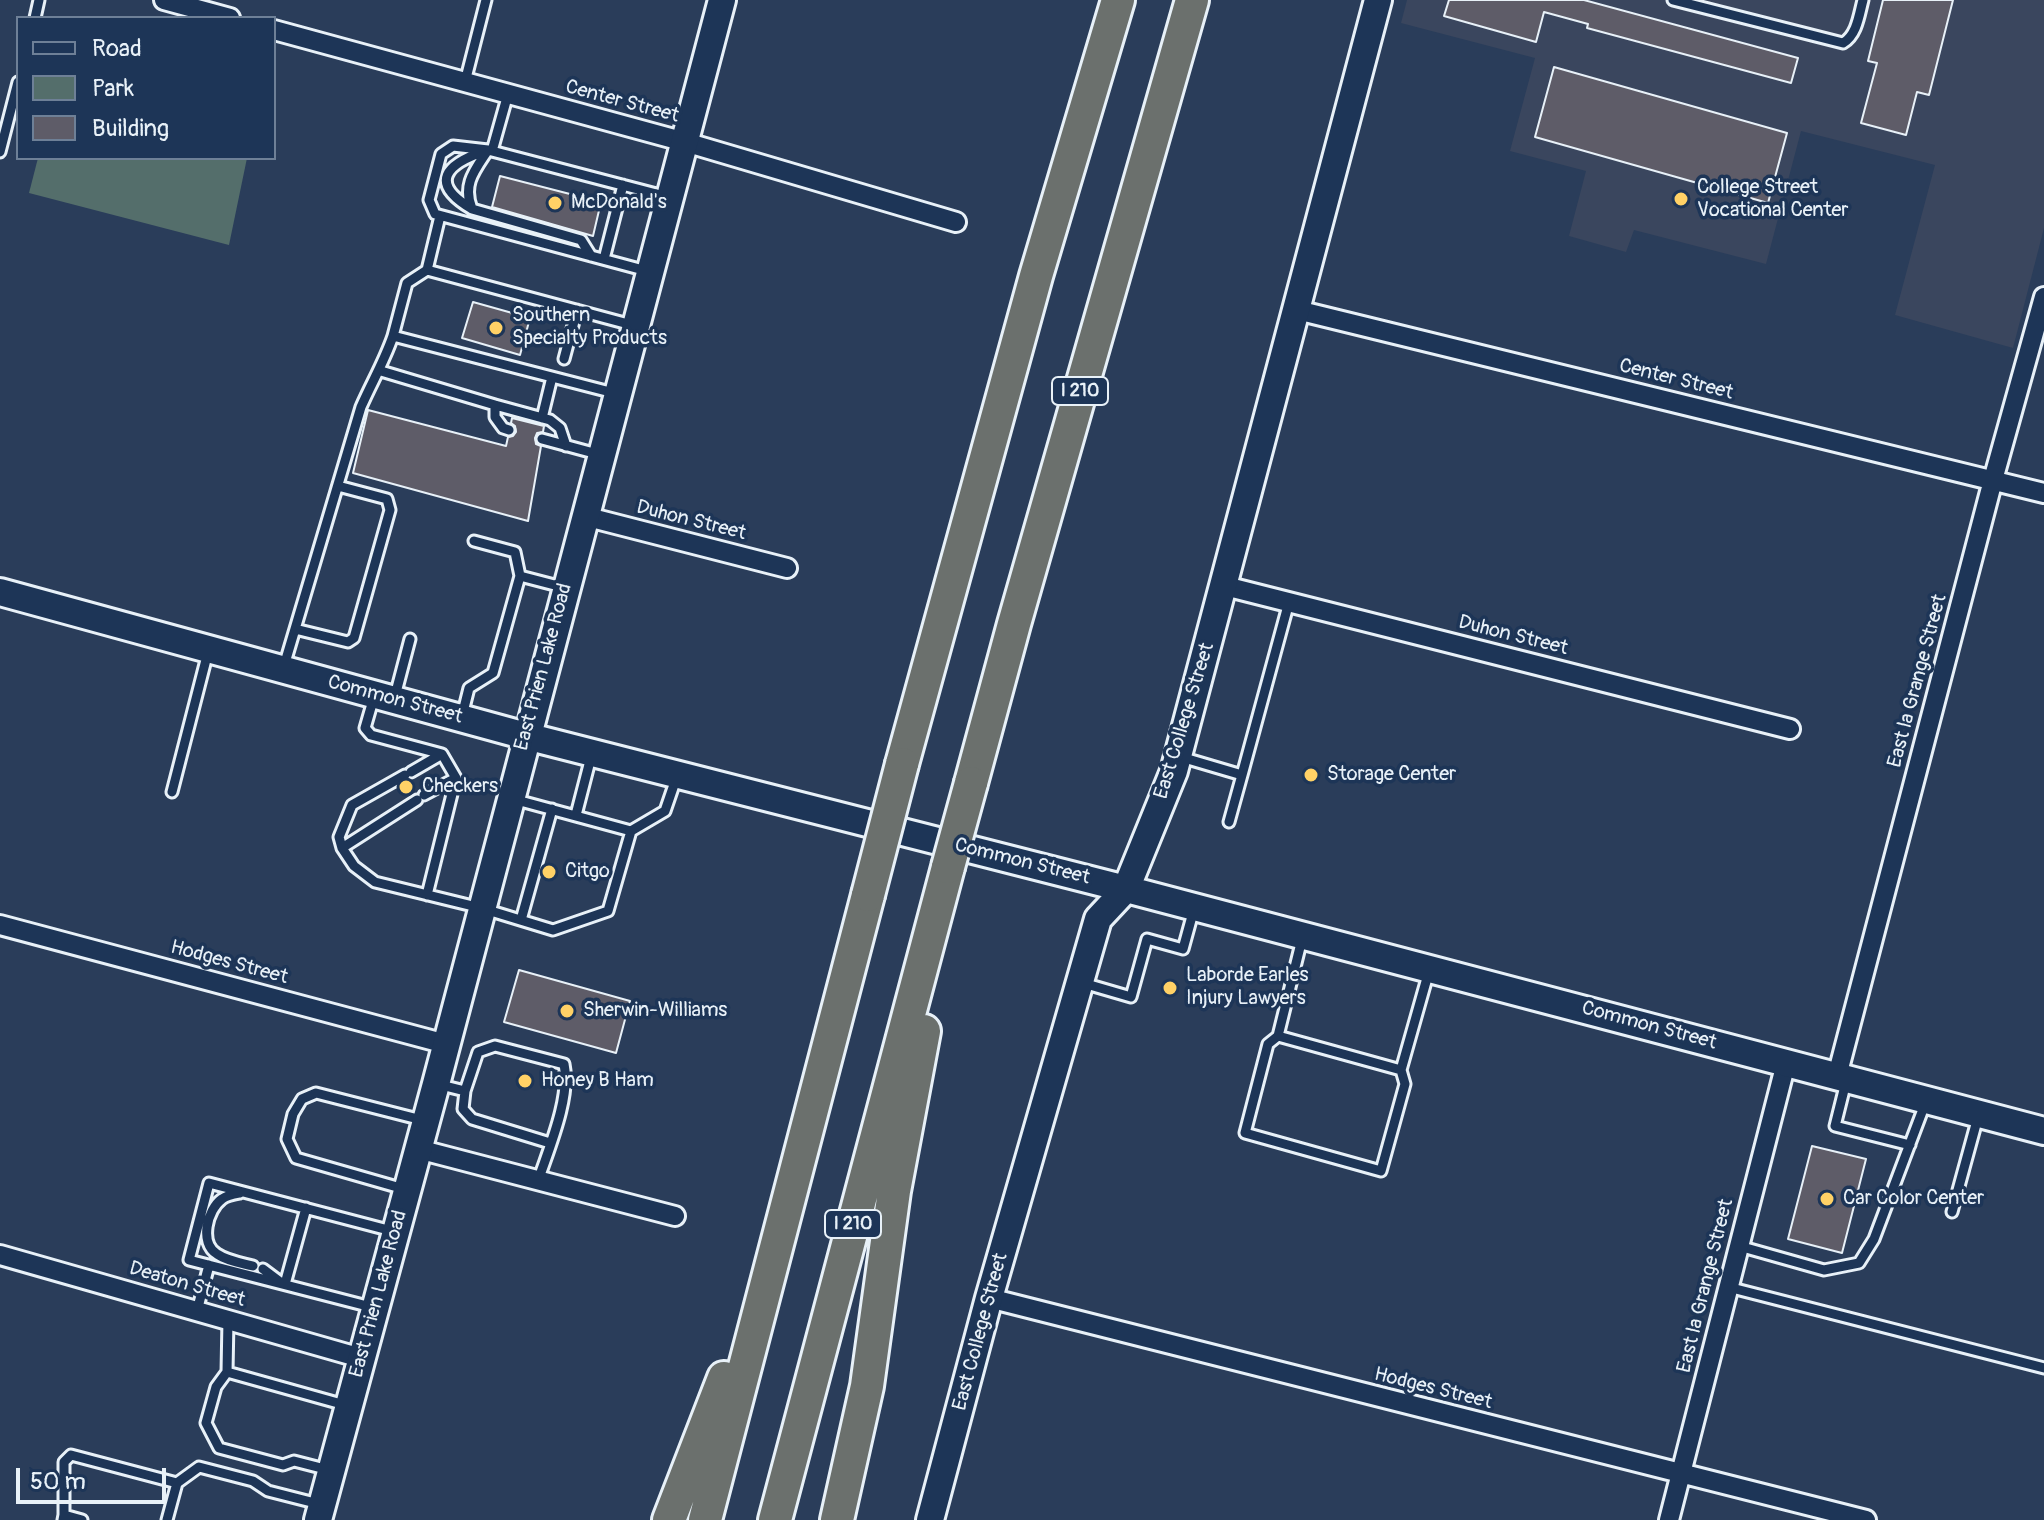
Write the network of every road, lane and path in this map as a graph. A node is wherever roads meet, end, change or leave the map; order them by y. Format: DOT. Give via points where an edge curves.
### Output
graph roads {
  1 [pos="164,0"];
  2 [pos="486,0"];
  3 [pos="722,0"];
  4 [pos="1118,0"];
  5 [pos="1192,0"];
  6 [pos="1378,0"];
  7 [pos="1673,0"];
  8 [pos="1863,0"];
  9 [pos="207,6"];
  10 [pos="226,16"];
  11 [pos="276,31"];
  12 [pos="465,82"];
  13 [pos="16,90"];
  14 [pos="508,94"];
  15 [pos="685,142"];
  16 [pos="490,150"];
  17 [pos="0,152"];
  18 [pos="623,185"];
  19 [pos="670,198"];
  20 [pos="472,209"];
  21 [pos="440,216"];
  22 [pos="956,222"];
  23 [pos="591,256"];
  24 [pos="604,259"];
  25 [pos="427,270"];
  26 [pos="650,272"];
  27 [pos="2044,297"];
  28 [pos="577,310"];
  29 [pos="1297,310"];
  30 [pos="636,326"];
  31 [pos="393,336"];
  32 [pos="564,359"];
  33 [pos="381,371"];
  34 [pos="552,377"];
  35 [pos="617,393"];
  36 [pos="495,405"];
  37 [pos="542,418"];
  38 [pos="509,430"];
  39 [pos="542,439"];
  40 [pos="566,446"];
  41 [pos="601,455"];
  42 [pos="1993,480"];
  43 [pos="338,486"];
  44 [pos="2044,493"];
  45 [pos="584,516"];
  46 [pos="474,541"];
  47 [pos="787,568"];
  48 [pos="520,576"];
  49 [pos="1225,586"];
  50 [pos="566,588"];
  51 [pos="0,592"];
  52 [pos="1289,602"];
  53 [pos="295,629"];
  54 [pos="410,639"];
  55 [pos="209,649"];
  56 [pos="284,669"];
  57 [pos="384,697"];
  58 [pos="461,718"];
  59 [pos="1790,729"];
  60 [pos="526,736"];
  61 [pos="592,752"];
  62 [pos="442,754"];
  63 [pos="1178,756"];
  64 [pos="678,774"];
  65 [pos="1242,775"];
  66 [pos="456,778"];
  67 [pos="172,792"];
  68 [pos="510,798"];
  69 [pos="552,809"];
  70 [pos="576,815"];
  71 [pos="1229,822"];
  72 [pos="631,831"];
  73 [pos="342,848"];
  74 [pos="1126,889"];
  75 [pos="427,895"];
  76 [pos="1195,907"];
  77 [pos="481,908"];
  78 [pos="521,920"];
  79 [pos="934,920"];
  80 [pos="0,925"];
  81 [pos="1303,935"];
  82 [pos="1430,969"];
  83 [pos="1080,982"];
  84 [pos="1278,1036"];
  85 [pos="446,1044"];
  86 [pos="1786,1063"];
  87 [pos="1401,1070"];
  88 [pos="1842,1078"];
  89 [pos="436,1084"];
  90 [pos="465,1091"];
  91 [pos="1926,1100"];
  92 [pos="1979,1114"];
  93 [pos="425,1121"];
  94 [pos="2044,1131"];
  95 [pos="550,1143"];
  96 [pos="1910,1145"];
  97 [pos="418,1149"];
  98 [pos="538,1181"];
  99 [pos="407,1190"];
  100 [pos="243,1192"];
  101 [pos="790,1199"];
  102 [pos="306,1208"];
  103 [pos="1952,1212"];
  104 [pos="675,1216"];
  105 [pos="395,1232"];
  106 [pos="1739,1246"];
  107 [pos="0,1255"];
  108 [pos="209,1265"];
  109 [pos="283,1284"];
  110 [pos="1728,1287"];
  111 [pos="989,1298"];
  112 [pos="375,1308"];
  113 [pos="197,1311"];
  114 [pos="228,1320"];
  115 [pos="361,1358"];
  116 [pos="2044,1368"];
  117 [pos="227,1372"];
  118 [pos="348,1406"];
  119 [pos="331,1470"];
  120 [pos="1680,1475"];
  121 [pos="177,1483"];
  122 [pos="320,1512"];
  123 [pos="64,1518"];
  124 [pos="82,1520"];
  125 [pos="167,1520"];
  126 [pos="669,1520"];
  127 [pos="705,1520"];
  128 [pos="775,1520"];
  129 [pos="837,1520"];
  130 [pos="930,1520"];
  131 [pos="1669,1520"];
  132 [pos="1866,1520"];
  1 -- 9 [label="street"];
  2 -- 12 [label="lane"];
  3 -- 15 [label="street, East Prien Lake Road"];
  4 -- 101 [label="highway, bridge" via="902,764"];
  5 -- 79 [label="highway, I 210, bridge"];
  6 -- 29 [label="street, East College Street"];
  7 -- 8 [label="lane" via="1843,43 1854,31"];
  9 -- 10 [label="street"];
  11 -- 12 [label="street, Center Street"];
  12 -- 14 [label="street, Center Street"];
  13 -- 17 [label="lane"];
  14 -- 15 [label="street, Center Street"];
  14 -- 16 [label="lane"];
  15 -- 19 [label="street, East Prien Lake Road"];
  15 -- 22 [label="street, Center Street"];
  16 -- 18 [label="lane"];
  16 -- 20 [label="lane" via="469,181"];
  16 -- 20 [label="lane" via="462,158 448,174 449,191"];
  16 -- 21 [label="lane" via="453,146 441,154 429,200"];
  18 -- 19 [label="lane"];
  18 -- 24 [label="lane"];
  19 -- 26 [label="street, East Prien Lake Road"];
  20 -- 23 [label="lane" via="581,240"];
  21 -- 23 [label="lane"];
  21 -- 25 [label="lane"];
  23 -- 24 [label="lane"];
  24 -- 26 [label="lane"];
  25 -- 28 [label="lane"];
  25 -- 31 [label="lane" via="407,283"];
  26 -- 30 [label="street, East Prien Lake Road"];
  27 -- 42 [label="street, East la Grange Street"];
  28 -- 30 [label="lane"];
  28 -- 32 [label="lane"];
  29 -- 42 [label="street, Center Street"];
  29 -- 49 [label="street, East College Street"];
  30 -- 35 [label="street, East Prien Lake Road"];
  31 -- 33 [label="lane"];
  31 -- 34 [label="lane"];
  33 -- 36 [label="lane"];
  33 -- 43 [label="lane" via="361,407"];
  34 -- 35 [label="lane"];
  34 -- 37 [label="lane"];
  35 -- 41 [label="street, East Prien Lake Road"];
  36 -- 37 [label="lane"];
  36 -- 38 [label="lane" via="495,417"];
  37 -- 40 [label="lane" via="560,428"];
  39 -- 40 [label="lane"];
  40 -- 41 [label="lane"];
  41 -- 45 [label="street, East Prien Lake Road"];
  42 -- 44 [label="street, Center Street"];
  42 -- 88 [label="street, East la Grange Street"];
  43 -- 53 [label="lane"];
  43 -- 53 [label="lane" via="387,499 390,510 354,638 348,642"];
  45 -- 47 [label="street, Duhon Street"];
  45 -- 50 [label="street, East Prien Lake Road"];
  46 -- 48 [label="lane" via="515,552"];
  48 -- 50 [label="lane"];
  48 -- 58 [label="lane" via="493,673 469,688"];
  49 -- 52 [label="street, Duhon Street"];
  49 -- 63 [label="street, East College Street"];
  50 -- 60 [label="street, East Prien Lake Road"];
  51 -- 55 [label="street, Common Street"];
  52 -- 59 [label="street, Duhon Street"];
  52 -- 65 [label="lane"];
  53 -- 56 [label="lane"];
  54 -- 57 [label="lane"];
  55 -- 56 [label="street, Common Street"];
  55 -- 67 [label="lane"];
  56 -- 57 [label="street, Common Street"];
  57 -- 58 [label="street, Common Street"];
  57 -- 62 [label="lane" via="365,728 371,735"];
  58 -- 60 [label="street, Common Street"];
  60 -- 61 [label="street, Common Street"];
  60 -- 68 [label="street, East Prien Lake Road"];
  61 -- 64 [label="street, Common Street"];
  61 -- 70 [label="lane"];
  62 -- 66 [label="lane"];
  62 -- 73 [label="lane" via="352,805 339,837"];
  63 -- 65 [label="lane"];
  63 -- 74 [label="street, East College Street"];
  64 -- 72 [label="lane" via="665,811"];
  64 -- 74 [label="street, Common Street"];
  65 -- 71 [label="lane"];
  66 -- 73 [label="lane"];
  66 -- 75 [label="lane"];
  68 -- 69 [label="lane"];
  68 -- 77 [label="street, East Prien Lake Road"];
  69 -- 70 [label="lane"];
  69 -- 78 [label="lane"];
  70 -- 72 [label="lane"];
  72 -- 78 [label="lane" via="608,911 553,930"];
  73 -- 75 [label="lane" via="375,882"];
  74 -- 76 [label="street, Common Street"];
  74 -- 83 [label="street, East College Street" via="1098,919"];
  75 -- 77 [label="lane"];
  76 -- 81 [label="street, Common Street"];
  76 -- 83 [label="lane" via="1183,949 1147,939 1131,997"];
  77 -- 78 [label="lane"];
  77 -- 85 [label="street, East Prien Lake Road"];
  79 -- 128 [label="highway, I 210"];
  79 -- 129 [label="highway" via="932,989 894,1191 867,1386"];
  80 -- 85 [label="street, Hodges Street"];
  81 -- 82 [label="street, Common Street"];
  81 -- 84 [label="lane"];
  82 -- 86 [label="street, Common Street"];
  82 -- 87 [label="lane"];
  83 -- 111 [label="street, East College Street"];
  84 -- 87 [label="lane"];
  84 -- 87 [label="lane" via="1268,1044 1245,1133 1381,1171 1405,1084"];
  85 -- 89 [label="street, East Prien Lake Road"];
  86 -- 88 [label="street, Common Street"];
  86 -- 106 [label="street, East la Grange Street"];
  88 -- 91 [label="street, Common Street"];
  88 -- 96 [label="lane" via="1835,1126"];
  89 -- 90 [label="lane"];
  89 -- 93 [label="street, East Prien Lake Road"];
  90 -- 95 [label="lane" via="463,1109 472,1119"];
  90 -- 95 [label="lane" via="478,1052 495,1046 564,1064 567,1080"];
  91 -- 92 [label="street, Common Street"];
  91 -- 96 [label="lane"];
  92 -- 94 [label="street, Common Street"];
  92 -- 103 [label="lane"];
  93 -- 97 [label="street, East Prien Lake Road"];
  93 -- 99 [label="lane" via="316,1093 302,1099 293,1114 287,1139 296,1158"];
  95 -- 98 [label="lane"];
  96 -- 106 [label="lane" via="1874,1239 1859,1263 1824,1270"];
  97 -- 98 [label="street"];
  97 -- 99 [label="street, East Prien Lake Road"];
  98 -- 104 [label="street"];
  99 -- 105 [label="street, East Prien Lake Road"];
  100 -- 102 [label="lane"];
  100 -- 108 [label="lane" via="209,1183 189,1260"];
  100 -- 109 [label="lane" via="224,1197 215,1206 208,1246"];
  101 -- 126 [label="highway"];
  101 -- 127 [label="highway"];
  102 -- 105 [label="lane"];
  102 -- 109 [label="lane"];
  105 -- 112 [label="street, East Prien Lake Road"];
  106 -- 110 [label="street, East la Grange Street"];
  107 -- 113 [label="street, Deaton Street"];
  108 -- 109 [label="lane"];
  108 -- 113 [label="lane"];
  109 -- 112 [label="lane"];
  110 -- 116 [label="lane"];
  110 -- 120 [label="street, East la Grange Street"];
  111 -- 120 [label="street, Hodges Street"];
  111 -- 130 [label="street, East College Street"];
  112 -- 115 [label="street, East Prien Lake Road"];
  113 -- 114 [label="street, Deaton Street"];
  114 -- 115 [label="street, Deaton Street"];
  114 -- 117 [label="lane"];
  115 -- 118 [label="street, East Prien Lake Road"];
  117 -- 118 [label="lane"];
  117 -- 119 [label="lane" via="216,1387 206,1423 219,1448 283,1465 294,1461"];
  118 -- 119 [label="street, East Prien Lake Road"];
  119 -- 122 [label="street, East Prien Lake Road"];
  120 -- 131 [label="street, East la Grange Street"];
  120 -- 132 [label="street, Hodges Street"];
  121 -- 122 [label="lane" via="199,1467 253,1481"];
  121 -- 123 [label="lane" via="71,1455 64,1462"];
  121 -- 125 [label="lane"];
  123 -- 124 [label="lane"];
}
